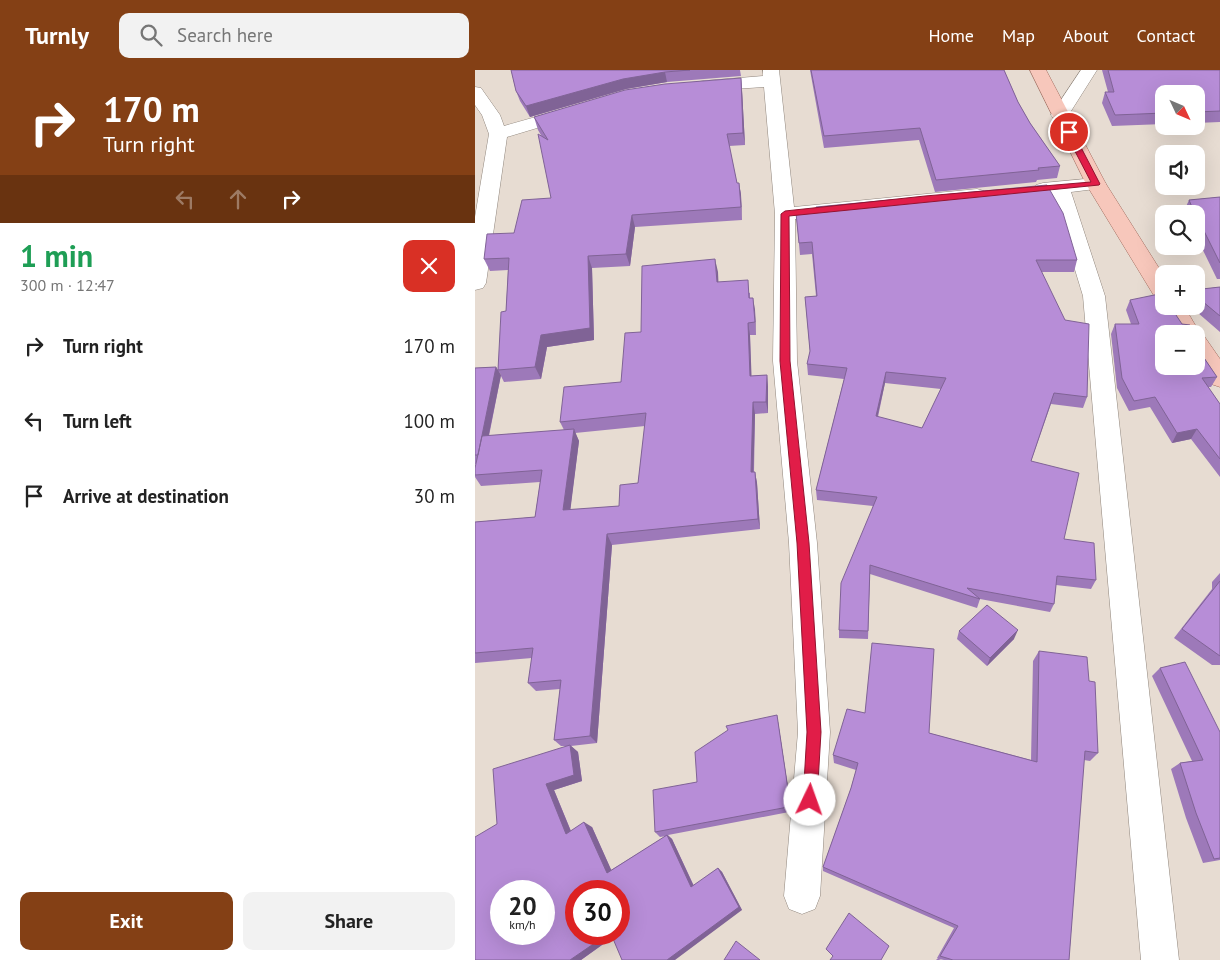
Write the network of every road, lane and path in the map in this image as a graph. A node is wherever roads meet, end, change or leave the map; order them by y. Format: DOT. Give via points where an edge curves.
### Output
graph roads {
  1 [pos="1037,70"];
  2 [pos="1089,70"];
  3 [pos="771,75"];
  4 [pos="686,88"];
  5 [pos="475,92"];
  6 [pos="589,107"];
  7 [pos="1060,114"];
  8 [pos="498,134"];
  9 [pos="1096,184"];
  10 [pos="1060,188"];
  11 [pos="1021,191"];
  12 [pos="992,193"];
  13 [pos="785,214"];
  14 [pos="1155,279"];
  15 [pos="475,283"];
  16 [pos="1205,356"];
  17 [pos="1220,378"];
  18 [pos="803,896"];
  19 [pos="1160,960"];
  1 -- 7 [label="main road"];
  2 -- 7 [label="street"];
  3 -- 4 [label="street"];
  3 -- 13 [label="street"];
  5 -- 8 [label="street" via="491,114"];
  6 -- 8 [label="street"];
  7 -- 9 [label="main road"];
  8 -- 15 [label="street"];
  9 -- 10 [label="street"];
  9 -- 14 [label="main road"];
  10 -- 11 [label="street"];
  10 -- 19 [label="street" via="1094,296"];
  12 -- 13 [label="street"];
  13 -- 18 [label="street" via="785,361 803,543 814,732"];
  16 -- 17 [label="main road"];
}
